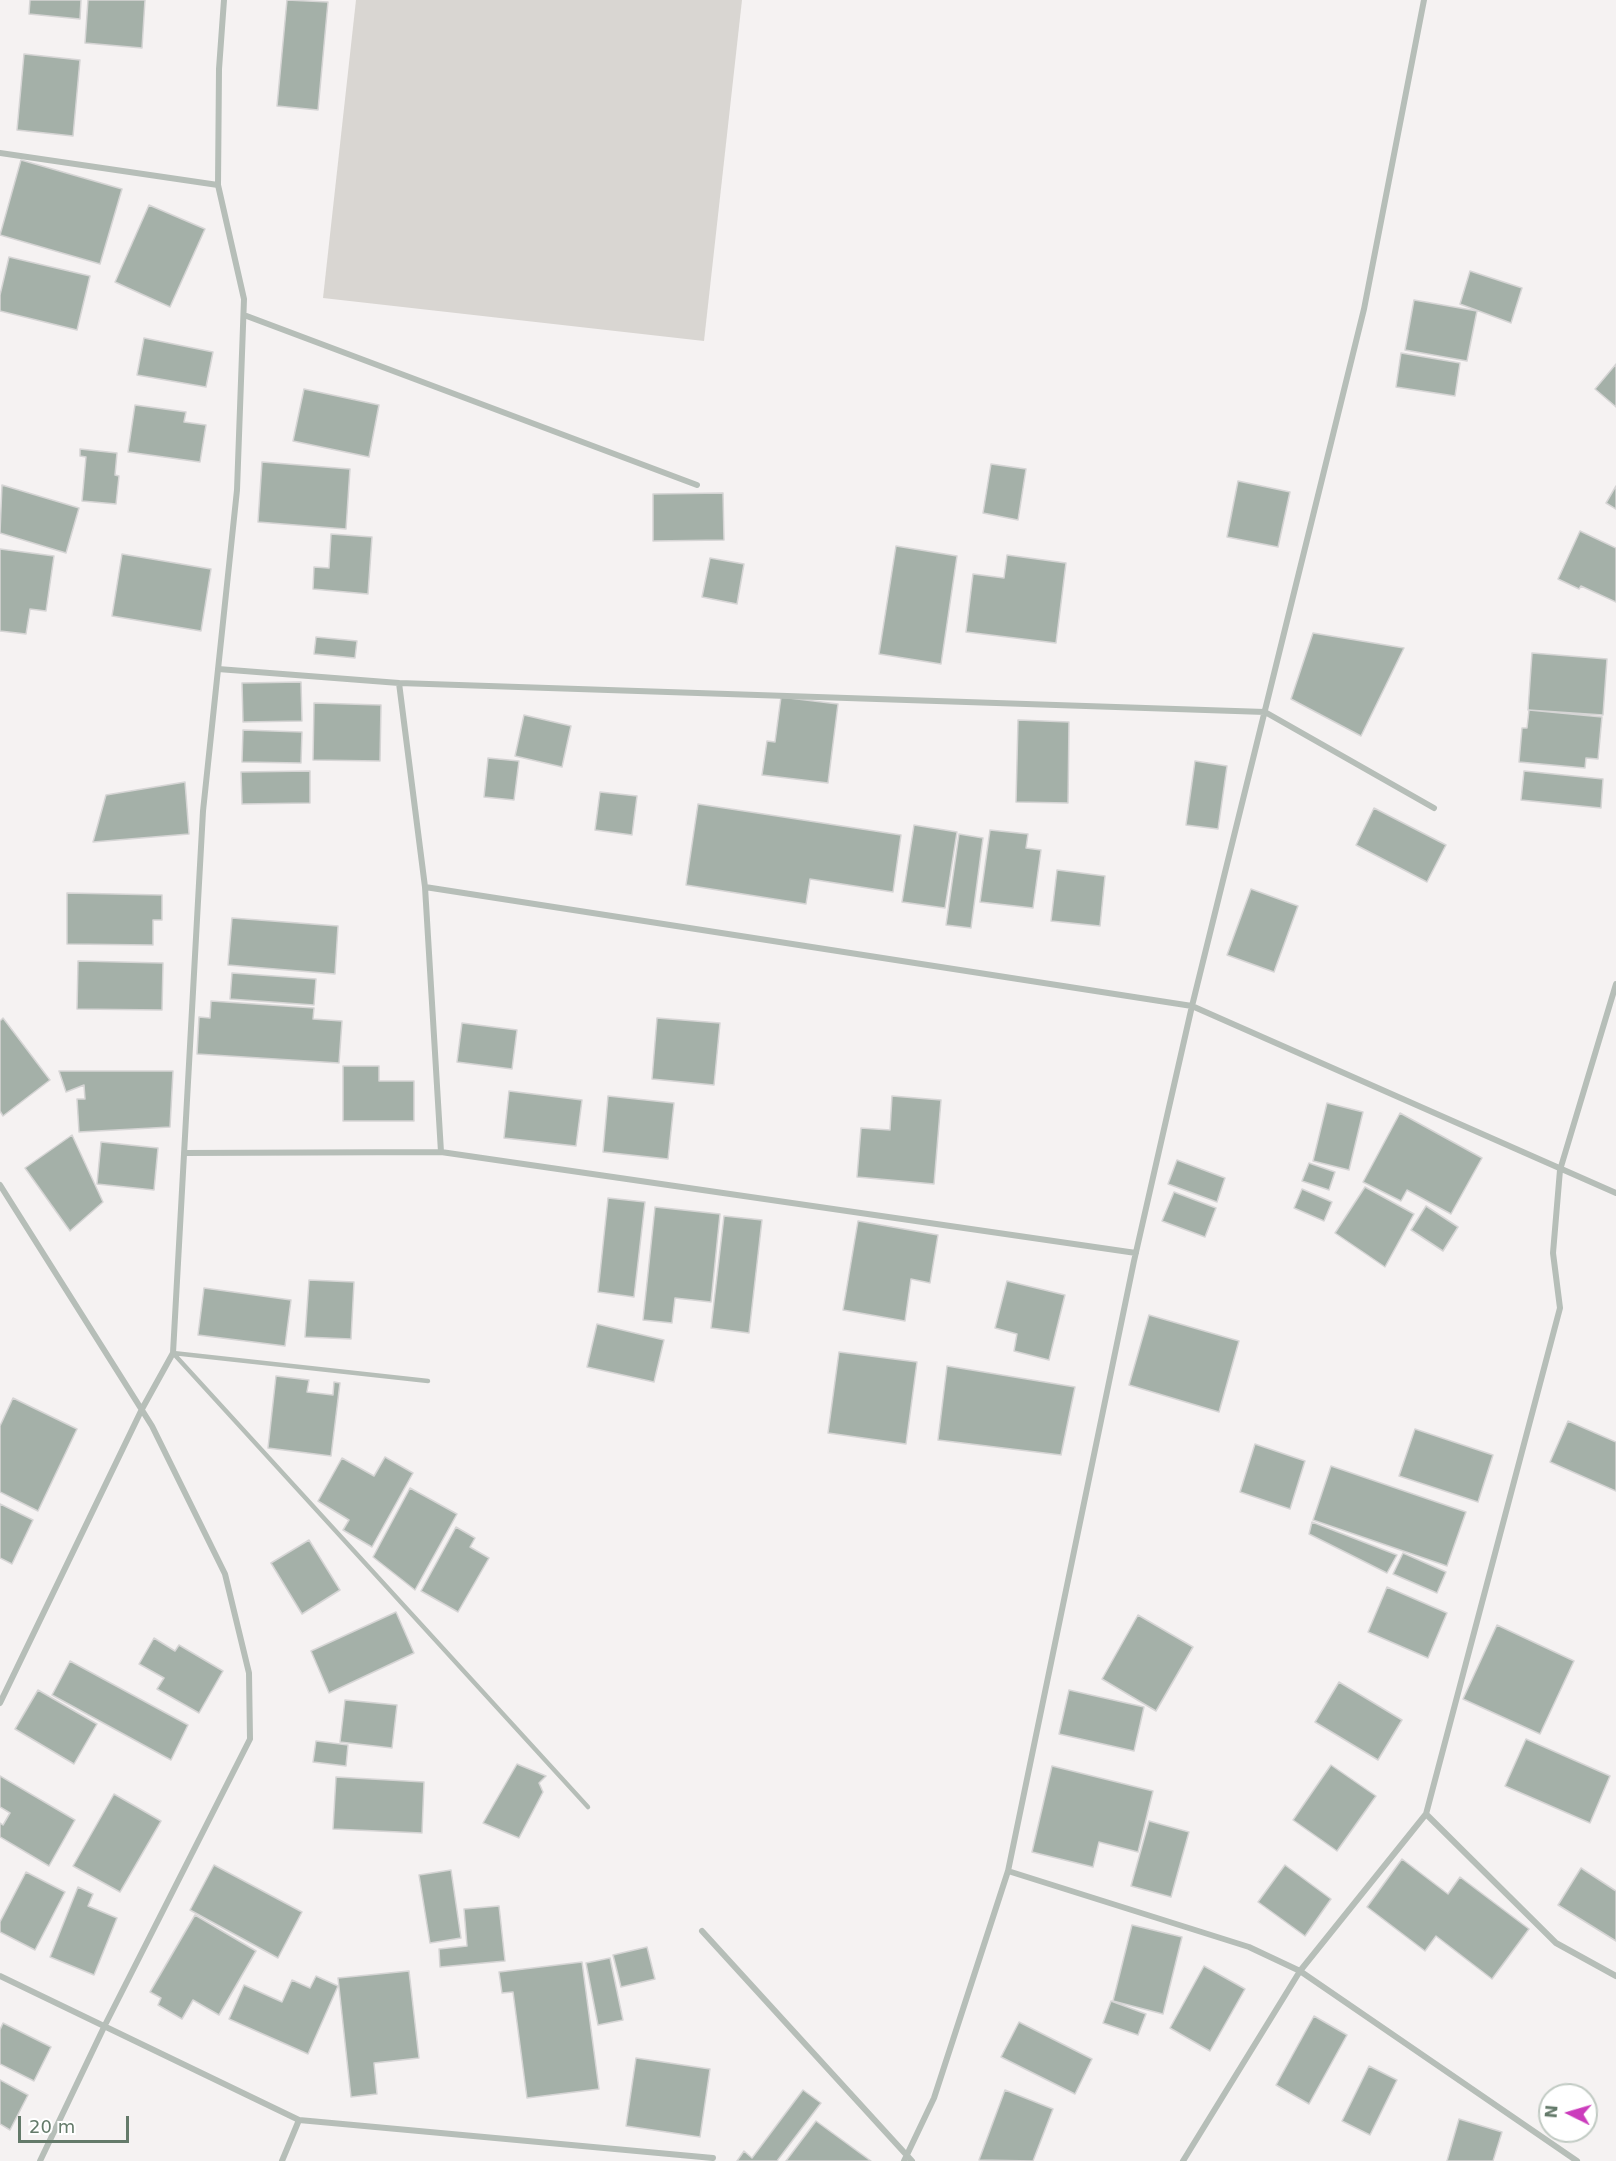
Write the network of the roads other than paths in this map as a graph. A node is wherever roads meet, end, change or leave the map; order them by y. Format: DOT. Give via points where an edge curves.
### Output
graph roads {
  1 [pos="224,0"];
  2 [pos="1424,0"];
  3 [pos="0,153"];
  4 [pos="218,185"];
  5 [pos="244,315"];
  6 [pos="697,485"];
  7 [pos="218,669"];
  8 [pos="399,683"];
  9 [pos="1265,712"];
  10 [pos="1434,808"];
  11 [pos="424,887"];
  12 [pos="1616,984"];
  13 [pos="1192,1006"];
  14 [pos="441,1152"];
  15 [pos="184,1153"];
  16 [pos="1560,1170"];
  17 [pos="0,1185"];
  18 [pos="1616,1193"];
  19 [pos="1136,1253"];
  20 [pos="173,1353"];
  21 [pos="428,1381"];
  22 [pos="142,1409"];
  23 [pos="0,1703"];
  24 [pos="588,1807"];
  25 [pos="1426,1815"];
  26 [pos="1008,1870"];
  27 [pos="702,1932"];
  28 [pos="1300,1971"];
  29 [pos="0,1976"];
  30 [pos="1616,1976"];
  31 [pos="105,2025"];
  32 [pos="299,2120"];
  33 [pos="713,2158"];
  34 [pos="908,2159"];
  35 [pos="40,2161"];
  36 [pos="282,2161"];
  37 [pos="1183,2161"];
  38 [pos="1577,2161"];
  1 -- 4 [label="street"];
  2 -- 9 [label="street" via="1364,309"];
  3 -- 4 [label="street"];
  4 -- 5 [label="street" via="244,299"];
  5 -- 6 [label="street"];
  5 -- 7 [label="street" via="237,490"];
  7 -- 8 [label="street"];
  7 -- 15 [label="street" via="203,811"];
  8 -- 9 [label="street"];
  8 -- 11 [label="street"];
  9 -- 10 [label="street"];
  9 -- 13 [label="street"];
  11 -- 13 [label="street"];
  11 -- 14 [label="street"];
  12 -- 16 [label="street"];
  13 -- 16 [label="street"];
  13 -- 19 [label="street"];
  14 -- 15 [label="street"];
  14 -- 19 [label="street"];
  15 -- 20 [label="street"];
  16 -- 18 [label="street"];
  16 -- 25 [label="street" via="1553,1253 1560,1308"];
  17 -- 22 [label="street"];
  19 -- 26 [label="street"];
  20 -- 21 [label="lane"];
  20 -- 22 [label="street"];
  20 -- 24 [label="lane"];
  22 -- 23 [label="street"];
  22 -- 31 [label="street" via="225,1574 249,1673 250,1739"];
  25 -- 28 [label="street"];
  25 -- 30 [label="street" via="1556,1943"];
  26 -- 28 [label="street" via="1249,1947"];
  26 -- 34 [label="street" via="934,2097"];
  27 -- 34 [label="street"];
  28 -- 37 [label="street"];
  28 -- 38 [label="street"];
  29 -- 31 [label="street"];
  31 -- 32 [label="street"];
  31 -- 35 [label="street"];
  32 -- 33 [label="street"];
  32 -- 36 [label="street"];
}
